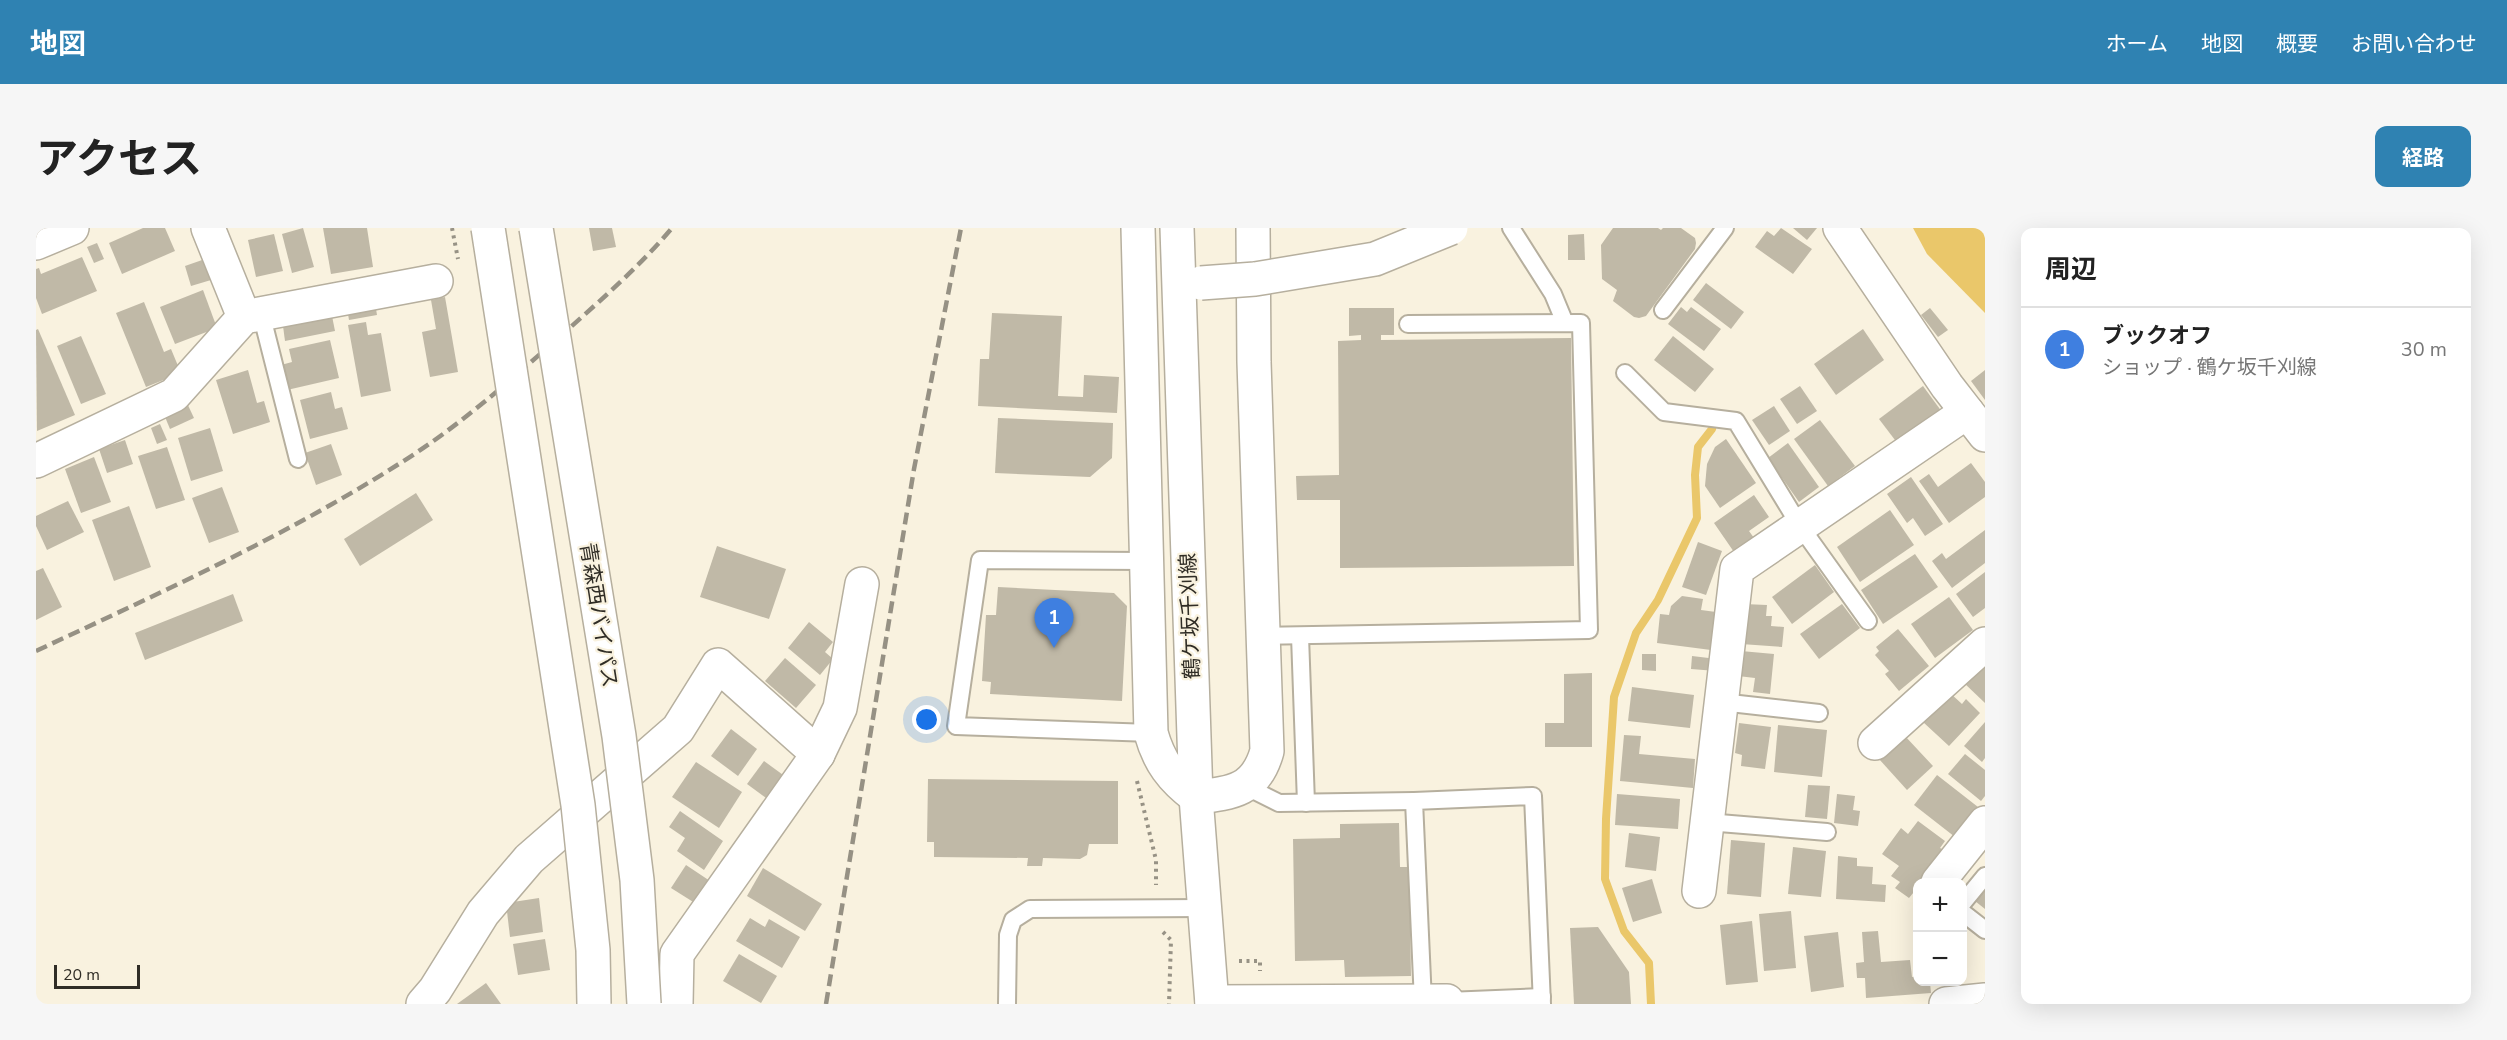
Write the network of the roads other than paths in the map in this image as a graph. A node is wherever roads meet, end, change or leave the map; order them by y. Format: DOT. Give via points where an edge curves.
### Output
graph roads {
  1 [pos="72,228"];
  2 [pos="208,228"];
  3 [pos="488,228"];
  4 [pos="536,228"];
  5 [pos="544,228"];
  6 [pos="1138,228"];
  7 [pos="1177,228"];
  8 [pos="1253,228"];
  9 [pos="1451,228"];
  10 [pos="1511,228"];
  11 [pos="1725,228"];
  12 [pos="1840,228"];
  13 [pos="36,243"];
  14 [pos="436,281"];
  15 [pos="1189,284"];
  16 [pos="548,294"];
  17 [pos="1663,310"];
  18 [pos="252,315"];
  19 [pos="1565,323"];
  20 [pos="1408,324"];
  21 [pos="1625,373"];
  22 [pos="1976,424"];
  23 [pos="298,459"];
  24 [pos="36,461"];
  25 [pos="1800,526"];
  26 [pos="1146,561"];
  27 [pos="862,584"];
  28 [pos="1868,621"];
  29 [pos="1263,636"];
  30 [pos="1300,636"];
  31 [pos="1985,644"];
  32 [pos="1721,702"];
  33 [pos="1819,713"];
  34 [pos="1151,733"];
  35 [pos="1875,743"];
  36 [pos="818,754"];
  37 [pos="1245,786"];
  38 [pos="1196,797"];
  39 [pos="1414,801"];
  40 [pos="1306,803"];
  41 [pos="1707,822"];
  42 [pos="1985,823"];
  43 [pos="1827,832"];
  44 [pos="1985,876"];
  45 [pos="1941,878"];
  46 [pos="1699,891"];
  47 [pos="1967,898"];
  48 [pos="1204,908"];
  49 [pos="1967,916"];
  50 [pos="1985,930"];
  51 [pos="1967,985"];
  52 [pos="1985,999"];
  53 [pos="1542,1000"];
  54 [pos="1439,1002"];
  55 [pos="1212,1003"];
  56 [pos="423,1004"];
  57 [pos="594,1004"];
  58 [pos="644,1004"];
  59 [pos="676,1004"];
  60 [pos="1007,1004"];
  61 [pos="1946,1004"];
  1 -- 13 [label="main road"];
  2 -- 18 [label="main road"];
  3 -- 57 [label="main road, bridge" via="578,805 593,950"];
  4 -- 16 [label="main road, 青森西バイパス, bridge"];
  5 -- 16 [label="main road, bridge"];
  6 -- 26 [label="main road"];
  7 -- 15 [label="main road, 鶴ケ坂千刈線"];
  8 -- 29 [label="main road"];
  9 -- 15 [label="main road, bridge" via="1374,259 1255,279"];
  10 -- 19 [label="lane" via="1552,294"];
  11 -- 17 [label="lane"];
  12 -- 22 [label="main road"];
  14 -- 18 [label="main road"];
  15 -- 38 [label="main road, 鶴ケ坂千刈線"];
  16 -- 58 [label="main road, 青森西バイパス, bridge" via="619,736 637,880"];
  18 -- 23 [label="lane"];
  18 -- 24 [label="main road" via="174,395"];
  19 -- 20 [label="lane"];
  19 -- 30 [label="lane" via="1581,323 1589,630"];
  21 -- 25 [label="lane" via="1664,412 1736,421"];
  22 -- 25 [label="main road"];
  25 -- 28 [label="lane"];
  25 -- 32 [label="main road" via="1737,569"];
  26 -- 34 [label="main road"];
  26 -- 34 [label="lane" via="980,560 956,726"];
  27 -- 36 [label="main road" via="840,708"];
  29 -- 30 [label="lane"];
  29 -- 37 [label="main road" via="1267,751 1257,776"];
  30 -- 40 [label="lane"];
  31 -- 35 [label="main road"];
  32 -- 33 [label="lane"];
  32 -- 41 [label="main road"];
  34 -- 38 [label="main road" via="1167,772"];
  36 -- 56 [label="main road" via="718,665 678,729 529,859 483,913"];
  36 -- 59 [label="main road" via="677,954"];
  37 -- 38 [label="main road" via="1229,793"];
  37 -- 40 [label="lane" via="1279,803"];
  38 -- 48 [label="main road, 鶴ケ坂千刈線"];
  39 -- 40 [label="lane"];
  39 -- 53 [label="lane" via="1533,796"];
  39 -- 54 [label="lane"];
  41 -- 43 [label="lane"];
  41 -- 46 [label="main road"];
  42 -- 45 [label="main road"];
  44 -- 47 [label="lane"];
  48 -- 55 [label="main road, 鶴ケ坂千刈線"];
  48 -- 60 [label="lane" via="1030,909 1013,920 1008,935"];
  49 -- 50 [label="lane"];
  51 -- 52 [label="main road"];
  52 -- 61 [label="main road"];
  53 -- 54 [label="lane"];
  54 -- 55 [label="main road"];
}
